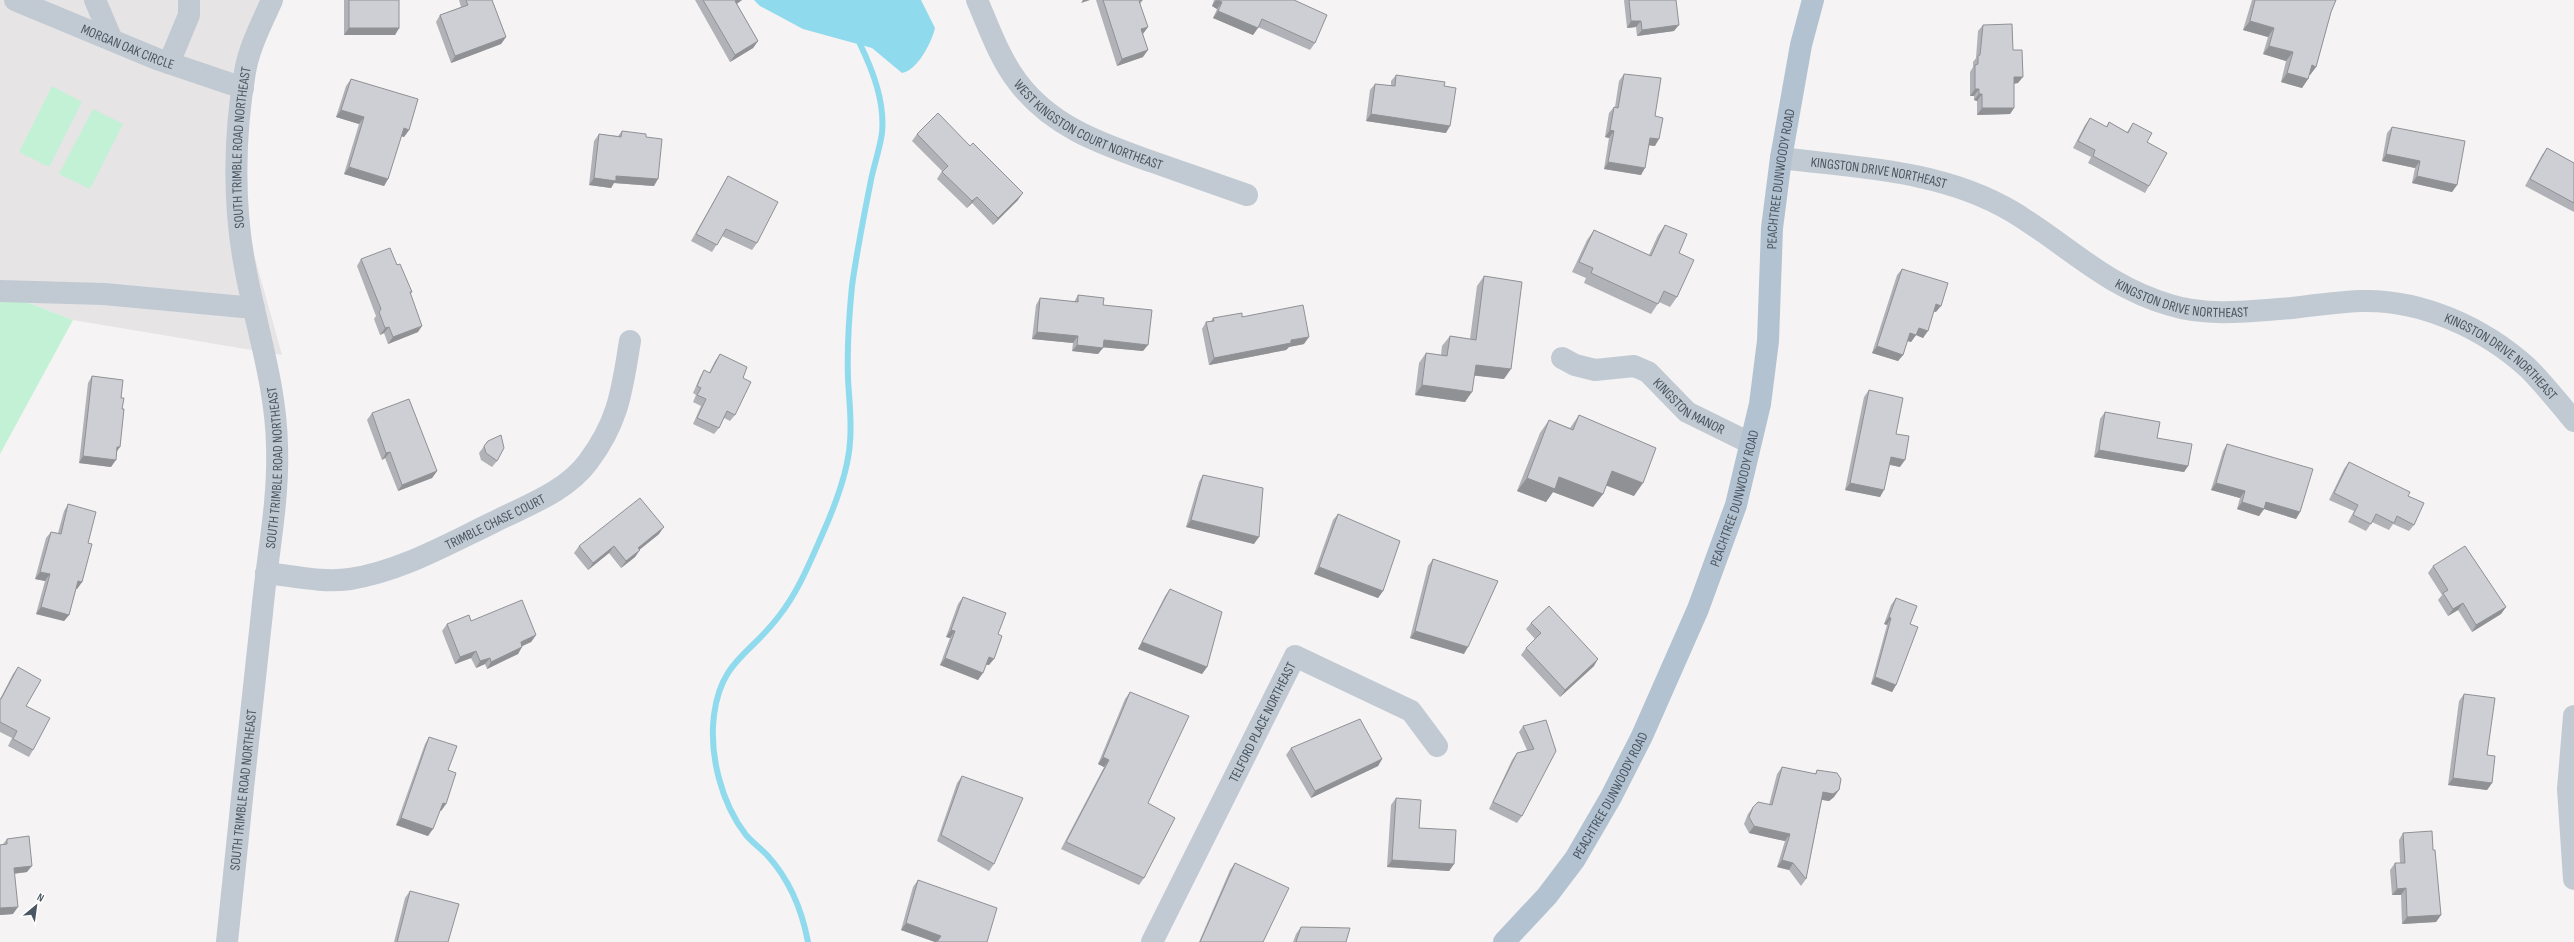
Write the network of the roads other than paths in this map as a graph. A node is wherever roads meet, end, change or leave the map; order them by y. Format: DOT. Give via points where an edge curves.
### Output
graph roads {
  1 [pos="15,0"];
  2 [pos="95,0"];
  3 [pos="189,0"];
  4 [pos="272,0"];
  5 [pos="978,0"];
  6 [pos="1814,0"];
  7 [pos="112,40"];
  8 [pos="169,63"];
  9 [pos="243,88"];
  10 [pos="1781,158"];
  11 [pos="1247,195"];
  12 [pos="0,291"];
  13 [pos="254,308"];
  14 [pos="630,341"];
  15 [pos="1562,358"];
  16 [pos="2574,421"];
  17 [pos="1750,443"];
  18 [pos="266,573"];
  19 [pos="2574,716"];
  20 [pos="1437,746"];
  21 [pos="2574,879"];
  22 [pos="227,942"];
  23 [pos="1152,942"];
  24 [pos="1504,942"];
  1 -- 7 [label="street, MORGAN OAK CIRCLE"];
  2 -- 7 [label="street"];
  3 -- 8 [label="street" via="189,15"];
  4 -- 9 [label="street, SOUTH TRIMBLE ROAD NORTHEAST" via="254,42 245,71"];
  5 -- 11 [label="street, WEST KINGSTON COURT NORTHEAST" via="998,51 1017,82 1042,108 1069,129 1096,142"];
  6 -- 10 [label="main road, PEACHTREE DUNWOODY ROAD" via="1802,45"];
  7 -- 8 [label="street, MORGAN OAK CIRCLE"];
  8 -- 9 [label="street, MORGAN OAK CIRCLE"];
  9 -- 13 [label="street, SOUTH TRIMBLE ROAD NORTHEAST" via="236,154 238,210 244,265"];
  10 -- 16 [label="street, KINGSTON DRIVE NORTHEAST" via="1913,174 1965,188 2013,212 2115,284 2171,306 2223,312 2363,301 2397,304 2430,311 2465,325 2498,344 2528,369"];
  10 -- 17 [label="main road, PEACHTREE DUNWOODY ROAD" via="1772,228 1768,341 1760,404"];
  12 -- 13 [label="street" via="104,294"];
  13 -- 18 [label="street, SOUTH TRIMBLE ROAD NORTHEAST" via="271,380 277,445 275,510"];
  14 -- 18 [label="street, TRIMBLE CHASE COURT" via="621,399 609,431 587,464 555,491 428,554 376,573 350,579 324,580"];
  15 -- 17 [label="street, KINGSTON MANOR" via="1575,366 1595,370 1634,366 1648,372 1687,412"];
  17 -- 24 [label="main road, PEACHTREE DUNWOODY ROAD" via="1734,512 1698,609 1642,736 1575,859 1547,896"];
  18 -- 22 [label="street, SOUTH TRIMBLE ROAD NORTHEAST"];
  19 -- 21 [label="street" via="2568,789"];
  20 -- 23 [label="street, TELFORD PLACE NORTHEAST" via="1411,711 1295,656"];
}
